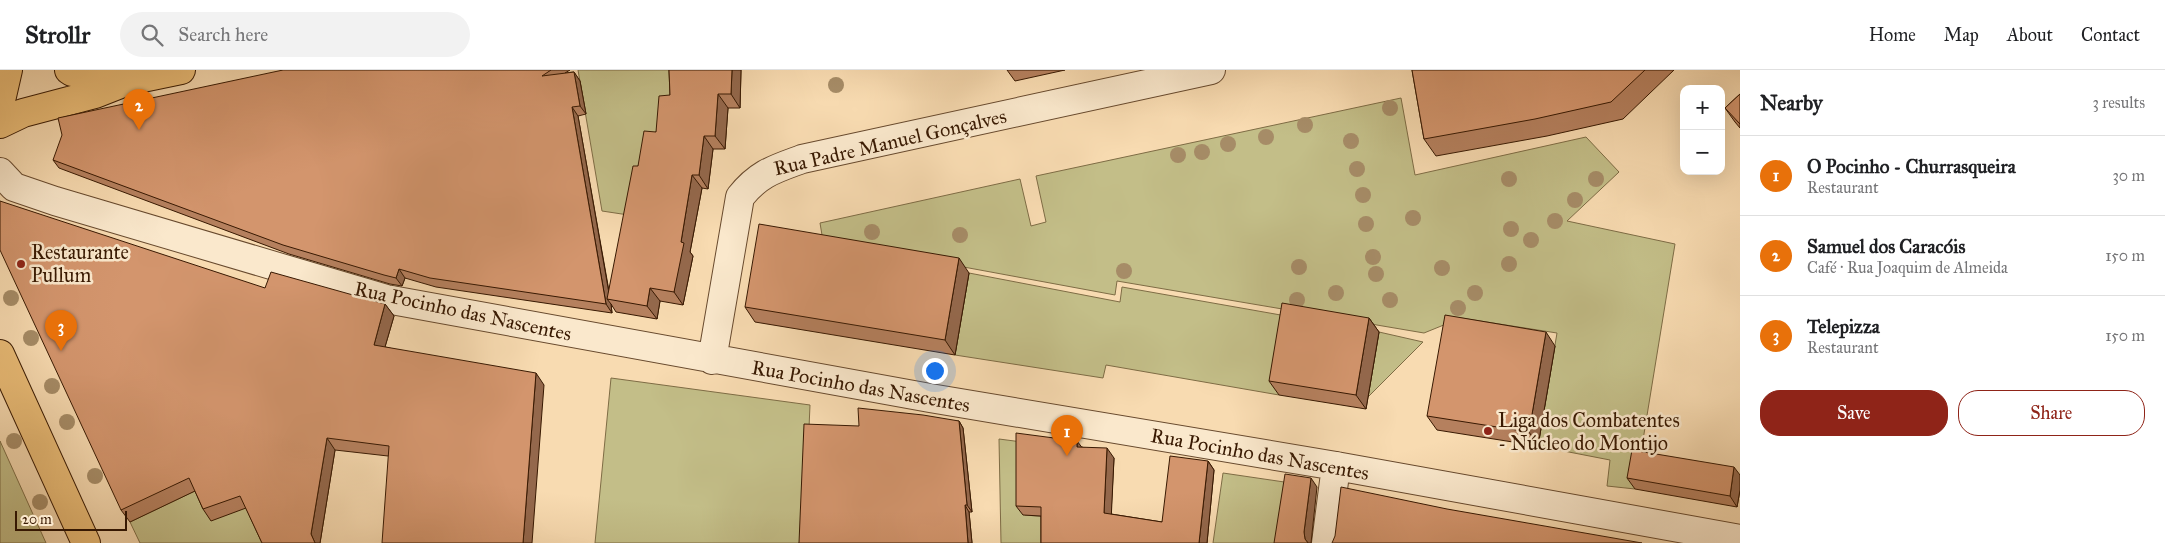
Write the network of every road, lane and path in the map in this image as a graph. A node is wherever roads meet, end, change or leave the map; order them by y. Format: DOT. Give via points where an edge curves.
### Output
graph roads {
  1 [pos="8,70"];
  2 [pos="68,70"];
  3 [pos="181,70"];
  4 [pos="1211,70"];
  5 [pos="128,81"];
  6 [pos="0,105"];
  7 [pos="0,124"];
  8 [pos="5,183"];
  9 [pos="0,354"];
  10 [pos="712,360"];
  11 [pos="1336,466"];
  12 [pos="1740,539"];
  13 [pos="86,543"];
  14 [pos="1326,543"];
  1 -- 6 [label="main road"];
  2 -- 5 [label="main road"];
  3 -- 5 [label="main road"];
  4 -- 10 [label="street, Rua Padre Manuel Gonçalves" via="802,159 766,172 740,197"];
  5 -- 7 [label="main road" via="95,94 23,113"];
  8 -- 10 [label="street, Rua Pocinho das Nascentes" via="55,201 386,299"];
  9 -- 13 [label="main road"];
  10 -- 11 [label="street, Rua Pocinho das Nascentes"];
  11 -- 12 [label="street, Rua Pocinho das Nascentes"];
  11 -- 14 [label="street"];
}
